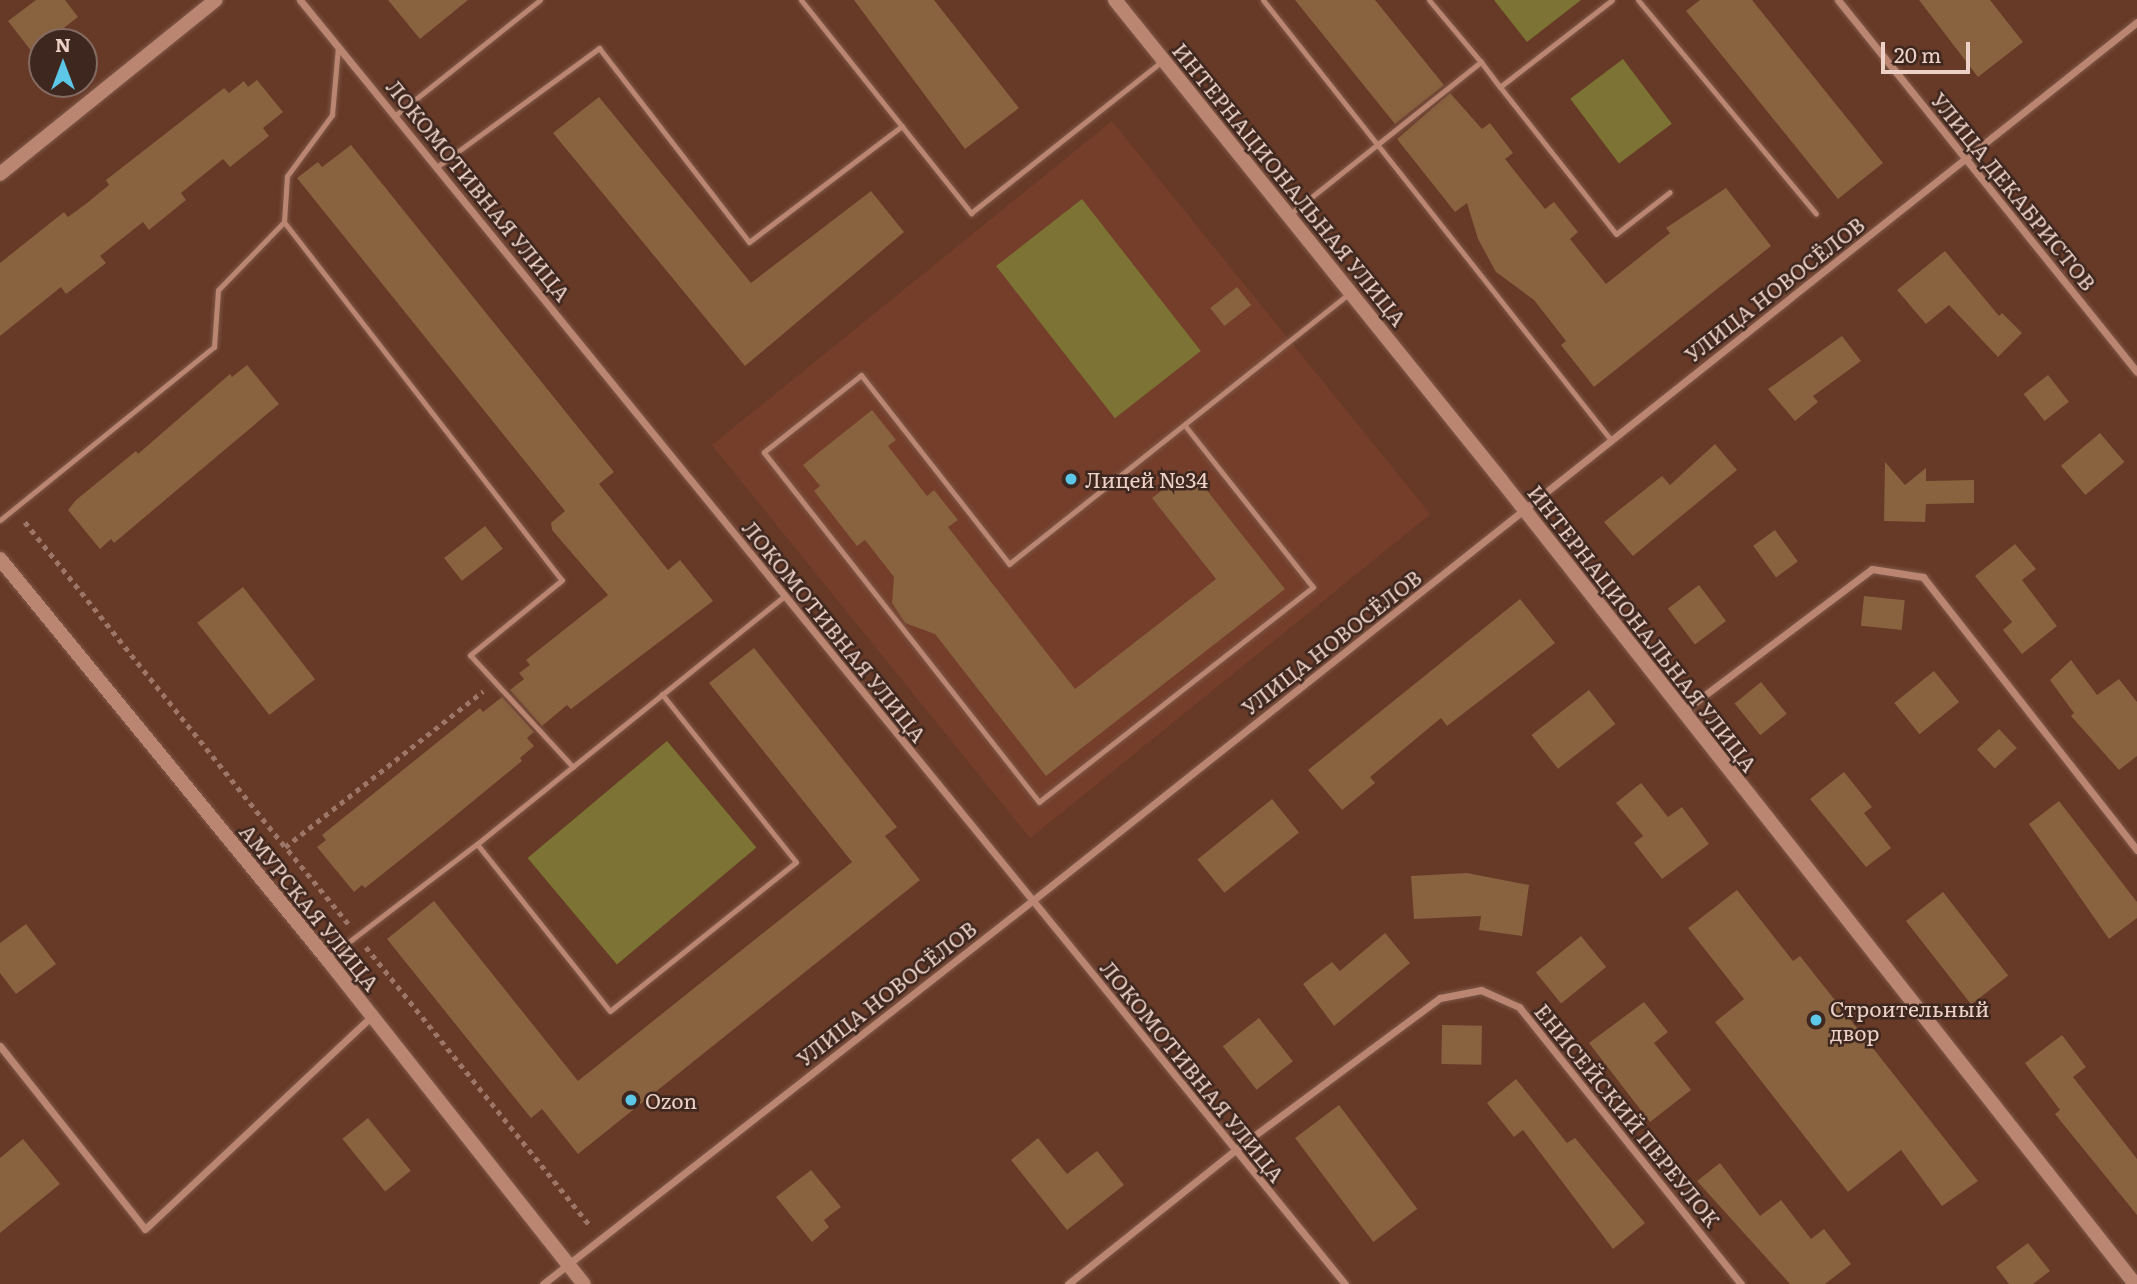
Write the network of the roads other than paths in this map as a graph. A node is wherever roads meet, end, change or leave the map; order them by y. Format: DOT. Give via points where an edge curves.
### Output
graph roads {
  1 [pos="216,0"];
  2 [pos="300,0"];
  3 [pos="540,0"];
  4 [pos="801,0"];
  5 [pos="1115,0"];
  6 [pos="1262,0"];
  7 [pos="1429,0"];
  8 [pos="1612,0"];
  9 [pos="1838,0"];
  10 [pos="1642,1"];
  11 [pos="2137,22"];
  12 [pos="338,47"];
  13 [pos="1164,60"];
  14 [pos="1480,62"];
  15 [pos="1500,87"];
  16 [pos="397,114"];
  17 [pos="902,126"];
  18 [pos="1378,144"];
  19 [pos="1966,160"];
  20 [pos="438,166"];
  21 [pos="0,174"];
  22 [pos="1670,192"];
  23 [pos="1816,214"];
  24 [pos="1289,215"];
  25 [pos="284,222"];
  26 [pos="1350,293"];
  27 [pos="2137,357"];
  28 [pos="2130,362"];
  29 [pos="2137,372"];
  30 [pos="1186,427"];
  31 [pos="1611,440"];
  32 [pos="1525,510"];
  33 [pos="0,520"];
  34 [pos="2,566"];
  35 [pos="784,596"];
  36 [pos="662,694"];
  37 [pos="1681,713"];
  38 [pos="573,767"];
  39 [pos="477,844"];
  40 [pos="2137,849"];
  41 [pos="1032,901"];
  42 [pos="327,959"];
  43 [pos="371,1017"];
  44 [pos="0,1046"];
  45 [pos="1234,1150"];
  46 [pos="568,1262"];
  47 [pos="543,1284"];
  48 [pos="584,1284"];
  49 [pos="1068,1284"];
  50 [pos="1345,1284"];
  51 [pos="1741,1284"];
  52 [pos="2135,1284"];
  1 -- 21 [label="street"];
  2 -- 12 [label="street, ЛОКОМОТИВНАЯ УЛИЦА"];
  3 -- 16 [label="lane"];
  4 -- 17 [label="lane"];
  5 -- 13 [label="street, ИНТЕРНАЦИОНАЛЬНАЯ УЛИЦА"];
  6 -- 18 [label="lane"];
  7 -- 14 [label="lane"];
  8 -- 15 [label="lane"];
  9 -- 19 [label="street, УЛИЦА ДЕКАБРИСТОВ"];
  10 -- 23 [label="lane"];
  11 -- 19 [label="street, УЛИЦА НОВОСЁЛОВ"];
  12 -- 16 [label="street, ЛОКОМОТИВНАЯ УЛИЦА"];
  12 -- 25 [label="lane" via="332,115 287,176"];
  13 -- 17 [label="lane" via="971,213"];
  13 -- 24 [label="street, ИНТЕРНАЦИОНАЛЬНАЯ УЛИЦА"];
  14 -- 15 [label="lane"];
  14 -- 18 [label="lane"];
  15 -- 22 [label="lane" via="1616,234"];
  16 -- 20 [label="street, ЛОКОМОТИВНАЯ УЛИЦА"];
  17 -- 20 [label="lane" via="749,242 599,48"];
  18 -- 24 [label="lane"];
  18 -- 31 [label="lane"];
  19 -- 28 [label="street, УЛИЦА ДЕКАБРИСТОВ"];
  19 -- 31 [label="street, УЛИЦА НОВОСЁЛОВ"];
  20 -- 35 [label="street, ЛОКОМОТИВНАЯ УЛИЦА"];
  24 -- 26 [label="street, ИНТЕРНАЦИОНАЛЬНАЯ УЛИЦА"];
  25 -- 33 [label="lane" via="218,290 215,347"];
  25 -- 38 [label="lane" via="562,580 470,654"];
  26 -- 30 [label="lane"];
  26 -- 32 [label="street, ИНТЕРНАЦИОНАЛЬНАЯ УЛИЦА"];
  27 -- 28 [label="street"];
  28 -- 29 [label="street, УЛИЦА ДЕКАБРИСТОВ"];
  30 -- 30 [label="lane" via="1009,564 860,375 764,452 1039,802 1313,587"];
  31 -- 32 [label="street, УЛИЦА НОВОСЁЛОВ"];
  32 -- 37 [label="street, ИНТЕРНАЦИОНАЛЬНАЯ УЛИЦА"];
  32 -- 41 [label="street, УЛИЦА НОВОСЁЛОВ"];
  34 -- 42 [label="street, АМУРСКАЯ УЛИЦА"];
  35 -- 36 [label="lane"];
  35 -- 41 [label="street, ЛОКОМОТИВНАЯ УЛИЦА"];
  36 -- 38 [label="lane"];
  36 -- 39 [label="lane" via="796,862 610,1011"];
  37 -- 40 [label="street" via="1872,569 1923,577"];
  37 -- 52 [label="street, ИНТЕРНАЦИОНАЛЬНАЯ УЛИЦА"];
  38 -- 39 [label="lane"];
  39 -- 42 [label="lane"];
  41 -- 45 [label="street, ЛОКОМОТИВНАЯ УЛИЦА"];
  41 -- 46 [label="street, УЛИЦА НОВОСЁЛОВ"];
  42 -- 43 [label="street, АМУРСКАЯ УЛИЦА"];
  43 -- 44 [label="street" via="145,1229"];
  43 -- 46 [label="street, АМУРСКАЯ УЛИЦА"];
  45 -- 49 [label="street, ЕНИСЕЙСКИЙ ПЕРЕУЛОК"];
  45 -- 50 [label="street, ЛОКОМОТИВНАЯ УЛИЦА"];
  45 -- 51 [label="street, ЕНИСЕЙСКИЙ ПЕРЕУЛОК" via="1440,998 1481,990 1519,1007"];
  46 -- 47 [label="street, УЛИЦА НОВОСЁЛОВ"];
  46 -- 48 [label="street, АМУРСКАЯ УЛИЦА"];
}
